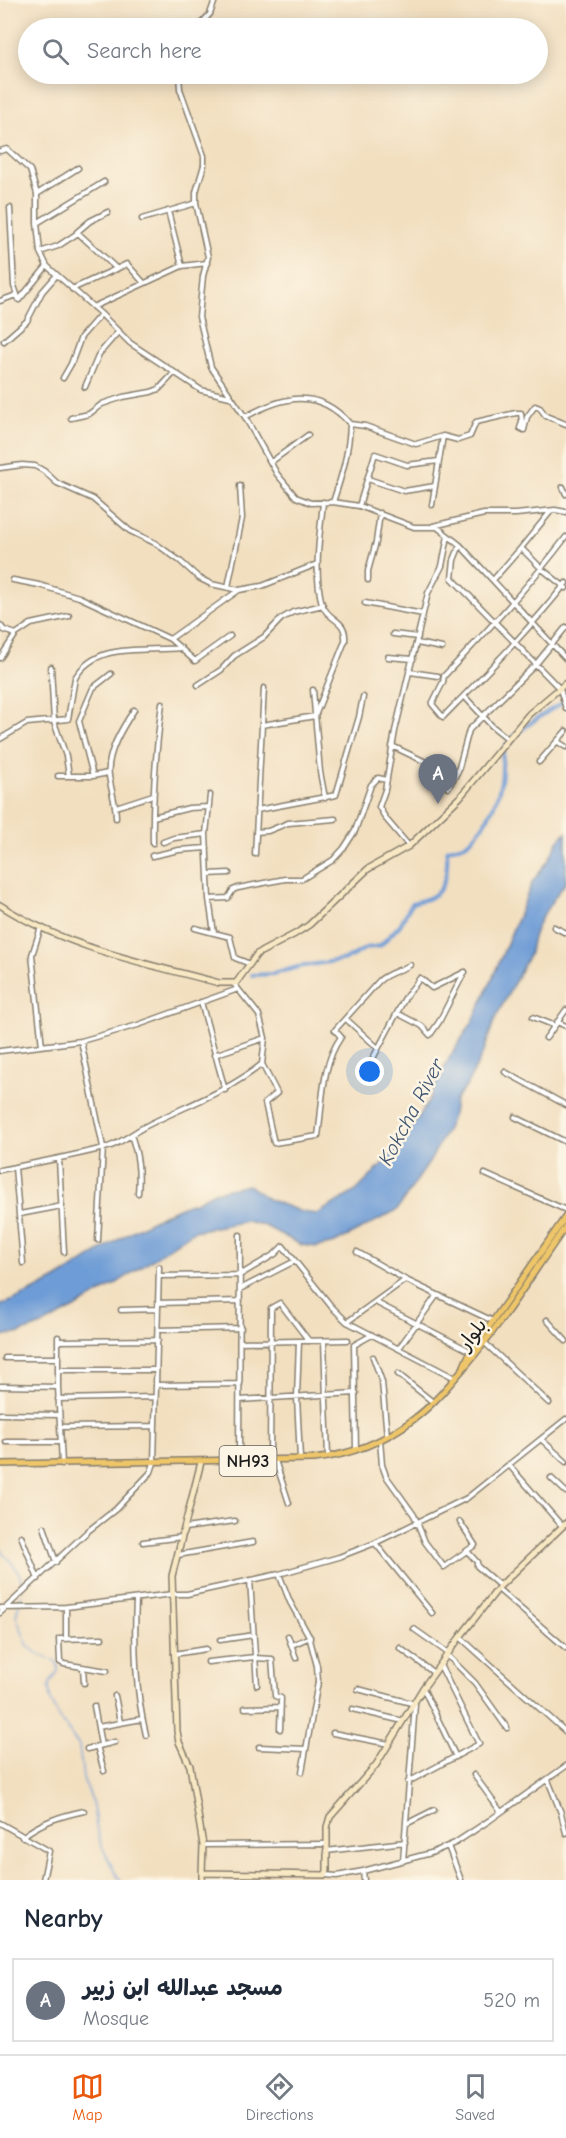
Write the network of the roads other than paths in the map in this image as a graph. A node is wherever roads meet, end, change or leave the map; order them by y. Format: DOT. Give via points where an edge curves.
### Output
graph roads {
  1 [pos="215,0"];
  2 [pos="206,18"];
  3 [pos="180,84"];
  4 [pos="0,151"];
  5 [pos="78,168"];
  6 [pos="104,182"];
  7 [pos="37,194"];
  8 [pos="196,203"];
  9 [pos="10,208"];
  10 [pos="168,211"];
  11 [pos="108,212"];
  12 [pos="142,219"];
  13 [pos="37,223"];
  14 [pos="78,234"];
  15 [pos="40,252"];
  16 [pos="207,263"];
  17 [pos="47,266"];
  18 [pos="182,266"];
  19 [pos="117,269"];
  20 [pos="56,276"];
  21 [pos="143,282"];
  22 [pos="72,290"];
  23 [pos="16,295"];
  24 [pos="0,301"];
  25 [pos="93,307"];
  26 [pos="101,314"];
  27 [pos="119,331"];
  28 [pos="4,341"];
  29 [pos="174,373"];
  30 [pos="63,378"];
  31 [pos="85,387"];
  32 [pos="230,397"];
  33 [pos="245,417"];
  34 [pos="71,418"];
  35 [pos="350,424"];
  36 [pos="566,424"];
  37 [pos="308,435"];
  38 [pos="443,436"];
  39 [pos="439,461"];
  40 [pos="271,462"];
  41 [pos="0,468"];
  42 [pos="368,479"];
  43 [pos="240,486"];
  44 [pos="435,486"];
  45 [pos="563,487"];
  46 [pos="566,494"];
  47 [pos="323,502"];
  48 [pos="333,502"];
  49 [pos="432,505"];
  50 [pos="359,506"];
  51 [pos="551,510"];
  52 [pos="566,512"];
  53 [pos="380,513"];
  54 [pos="433,526"];
  55 [pos="448,536"];
  56 [pos="566,537"];
  57 [pos="460,545"];
  58 [pos="521,548"];
  59 [pos="317,564"];
  60 [pos="542,569"];
  61 [pos="13,580"];
  62 [pos="368,580"];
  63 [pos="493,580"];
  64 [pos="565,585"];
  65 [pos="228,587"];
  66 [pos="240,590"];
  67 [pos="513,602"];
  68 [pos="365,603"];
  69 [pos="323,605"];
  70 [pos="423,614"];
  71 [pos="69,616"];
  72 [pos="531,622"];
  73 [pos="495,623"];
  74 [pos="0,625"];
  75 [pos="566,627"];
  76 [pos="16,634"];
  77 [pos="393,634"];
  78 [pos="230,636"];
  79 [pos="418,637"];
  80 [pos="170,639"];
  81 [pos="515,642"];
  82 [pos="416,643"];
  83 [pos="553,644"];
  84 [pos="182,648"];
  85 [pos="442,648"];
  86 [pos="388,657"];
  87 [pos="0,658"];
  88 [pos="413,659"];
  89 [pos="566,659"];
  90 [pos="536,664"];
  91 [pos="51,667"];
  92 [pos="410,672"];
  93 [pos="111,674"];
  94 [pos="438,676"];
  95 [pos="566,683"];
  96 [pos="198,686"];
  97 [pos="264,688"];
  98 [pos="560,689"];
  99 [pos="313,690"];
  100 [pos="464,696"];
  101 [pos="363,698"];
  102 [pos="162,703"];
  103 [pos="564,704"];
  104 [pos="134,710"];
  105 [pos="315,716"];
  106 [pos="482,716"];
  107 [pos="54,722"];
  108 [pos="262,725"];
  109 [pos="566,731"];
  110 [pos="507,738"];
  111 [pos="0,739"];
  112 [pos="558,741"];
  113 [pos="392,746"];
  114 [pos="566,747"];
  115 [pos="539,762"];
  116 [pos="432,765"];
  117 [pos="108,773"];
  118 [pos="58,776"];
  119 [pos="69,776"];
  120 [pos="93,776"];
  121 [pos="387,780"];
  122 [pos="448,788"];
  123 [pos="153,795"];
  124 [pos="210,795"];
  125 [pos="325,798"];
  126 [pos="116,807"];
  127 [pos="208,807"];
  128 [pos="257,810"];
  129 [pos="153,817"];
  130 [pos="116,818"];
  131 [pos="335,819"];
  132 [pos="256,832"];
  133 [pos="206,834"];
  134 [pos="153,843"];
  135 [pos="163,843"];
  136 [pos="409,846"];
  137 [pos="207,848"];
  138 [pos="255,854"];
  139 [pos="152,856"];
  140 [pos="230,873"];
  141 [pos="208,874"];
  142 [pos="209,899"];
  143 [pos="0,905"];
  144 [pos="41,927"];
  145 [pos="554,927"];
  146 [pos="195,928"];
  147 [pos="214,933"];
  148 [pos="566,933"];
  149 [pos="250,964"];
  150 [pos="410,965"];
  151 [pos="234,983"];
  152 [pos="238,989"];
  153 [pos="201,1002"];
  154 [pos="566,1010"];
  155 [pos="397,1013"];
  156 [pos="533,1017"];
  157 [pos="346,1019"];
  158 [pos="555,1024"];
  159 [pos="566,1026"];
  160 [pos="264,1038"];
  161 [pos="546,1038"];
  162 [pos="81,1041"];
  163 [pos="42,1046"];
  164 [pos="378,1048"];
  165 [pos="0,1051"];
  166 [pos="214,1055"];
  167 [pos="371,1062"];
  168 [pos="262,1064"];
  169 [pos="505,1072"];
  170 [pos="225,1090"];
  171 [pos="566,1105"];
  172 [pos="514,1117"];
  173 [pos="131,1135"];
  174 [pos="566,1142"];
  175 [pos="103,1147"];
  176 [pos="59,1159"];
  177 [pos="15,1167"];
  178 [pos="0,1170"];
  179 [pos="484,1174"];
  180 [pos="138,1192"];
  181 [pos="62,1206"];
  182 [pos="566,1210"];
  183 [pos="20,1214"];
  184 [pos="566,1216"];
  185 [pos="566,1226"];
  186 [pos="240,1235"];
  187 [pos="98,1240"];
  188 [pos="64,1252"];
  189 [pos="357,1252"];
  190 [pos="295,1261"];
  191 [pos="23,1263"];
  192 [pos="159,1267"];
  193 [pos="240,1275"];
  194 [pos="159,1276"];
  195 [pos="406,1280"];
  196 [pos="240,1289"];
  197 [pos="437,1295"];
  198 [pos="240,1301"];
  199 [pos="375,1302"];
  200 [pos="158,1303"];
  201 [pos="158,1309"];
  202 [pos="121,1310"];
  203 [pos="502,1312"];
  204 [pos="547,1320"];
  205 [pos="493,1321"];
  206 [pos="347,1322"];
  207 [pos="416,1323"];
  208 [pos="241,1329"];
  209 [pos="158,1330"];
  210 [pos="372,1335"];
  211 [pos="158,1340"];
  212 [pos="348,1340"];
  213 [pos="299,1341"];
  214 [pos="309,1341"];
  215 [pos="324,1341"];
  216 [pos="566,1341"];
  217 [pos="241,1342"];
  218 [pos="271,1342"];
  219 [pos="485,1343"];
  220 [pos="399,1348"];
  221 [pos="472,1352"];
  222 [pos="373,1357"];
  223 [pos="58,1358"];
  224 [pos="4,1359"];
  225 [pos="464,1368"];
  226 [pos="58,1370"];
  227 [pos="156,1370"];
  228 [pos="398,1374"];
  229 [pos="455,1378"];
  230 [pos="240,1384"];
  231 [pos="156,1385"];
  232 [pos="0,1386"];
  233 [pos="58,1387"];
  234 [pos="356,1393"];
  235 [pos="326,1396"];
  236 [pos="155,1397"];
  237 [pos="297,1397"];
  238 [pos="270,1398"];
  239 [pos="58,1399"];
  240 [pos="240,1400"];
  241 [pos="434,1402"];
  242 [pos="549,1403"];
  243 [pos="0,1414"];
  244 [pos="59,1415"];
  245 [pos="566,1419"];
  246 [pos="155,1426"];
  247 [pos="60,1427"];
  248 [pos="387,1436"];
  249 [pos="380,1440"];
  250 [pos="542,1440"];
  251 [pos="6,1442"];
  252 [pos="61,1442"];
  253 [pos="356,1450"];
  254 [pos="328,1457"];
  255 [pos="273,1460"];
  256 [pos="300,1460"];
  257 [pos="201,1462"];
  258 [pos="239,1462"];
  259 [pos="566,1462"];
  260 [pos="154,1463"];
  261 [pos="1,1464"];
  262 [pos="62,1465"];
  263 [pos="509,1465"];
  264 [pos="551,1478"];
  265 [pos="566,1492"];
  266 [pos="289,1503"];
  267 [pos="235,1521"];
  268 [pos="460,1522"];
  269 [pos="417,1523"];
  270 [pos="564,1525"];
  271 [pos="44,1527"];
  272 [pos="185,1528"];
  273 [pos="21,1536"];
  274 [pos="182,1537"];
  275 [pos="143,1542"];
  276 [pos="253,1542"];
  277 [pos="375,1543"];
  278 [pos="468,1551"];
  279 [pos="178,1555"];
  280 [pos="56,1562"];
  281 [pos="279,1574"];
  282 [pos="38,1579"];
  283 [pos="250,1580"];
  284 [pos="499,1587"];
  285 [pos="173,1594"];
  286 [pos="136,1600"];
  287 [pos="66,1607"];
  288 [pos="2,1608"];
  289 [pos="0,1613"];
  290 [pos="432,1613"];
  291 [pos="414,1629"];
  292 [pos="254,1635"];
  293 [pos="288,1636"];
  294 [pos="460,1636"];
  295 [pos="66,1638"];
  296 [pos="102,1638"];
  297 [pos="310,1638"];
  298 [pos="220,1640"];
  299 [pos="292,1645"];
  300 [pos="400,1648"];
  301 [pos="566,1648"];
  302 [pos="206,1649"];
  303 [pos="174,1654"];
  304 [pos="447,1654"];
  305 [pos="255,1658"];
  306 [pos="296,1658"];
  307 [pos="208,1662"];
  308 [pos="440,1665"];
  309 [pos="83,1667"];
  310 [pos="107,1671"];
  311 [pos="434,1673"];
  312 [pos="84,1683"];
  313 [pos="257,1685"];
  314 [pos="423,1688"];
  315 [pos="358,1689"];
  316 [pos="115,1696"];
  317 [pos="415,1704"];
  318 [pos="94,1706"];
  319 [pos="281,1707"];
  320 [pos="246,1708"];
  321 [pos="352,1709"];
  322 [pos="142,1719"];
  323 [pos="404,1721"];
  324 [pos="120,1722"];
  325 [pos="98,1727"];
  326 [pos="507,1728"];
  327 [pos="280,1730"];
  328 [pos="566,1732"];
  329 [pos="333,1733"];
  330 [pos="146,1735"];
  331 [pos="115,1742"];
  332 [pos="390,1744"];
  333 [pos="99,1746"];
  334 [pos="260,1746"];
  335 [pos="87,1749"];
  336 [pos="306,1749"];
  337 [pos="456,1757"];
  338 [pos="566,1766"];
  339 [pos="104,1771"];
  340 [pos="302,1772"];
  341 [pos="474,1775"];
  342 [pos="548,1780"];
  343 [pos="408,1782"];
  344 [pos="434,1810"];
  345 [pos="84,1811"];
  346 [pos="501,1812"];
  347 [pos="0,1823"];
  348 [pos="405,1825"];
  349 [pos="566,1833"];
  350 [pos="22,1837"];
  351 [pos="405,1842"];
  352 [pos="203,1845"];
  353 [pos="448,1846"];
  354 [pos="326,1848"];
  355 [pos="403,1861"];
  356 [pos="363,1871"];
  357 [pos="202,1873"];
  358 [pos="325,1875"];
  359 [pos="315,1878"];
  360 [pos="43,1880"];
  361 [pos="202,1880"];
  362 [pos="364,1880"];
  363 [pos="461,1880"];
  1 -- 2 [label="street"];
  3 -- 8 [label="street" via="204,156"];
  4 -- 7 [label="street" via="7,149 30,170"];
  5 -- 7 [label="street"];
  6 -- 13 [label="street"];
  7 -- 13 [label="street"];
  8 -- 10 [label="street"];
  8 -- 16 [label="street"];
  9 -- 23 [label="street"];
  10 -- 12 [label="street"];
  10 -- 18 [label="street"];
  11 -- 14 [label="street" via="90,221"];
  13 -- 15 [label="street"];
  14 -- 15 [label="street"];
  14 -- 19 [label="street"];
  15 -- 17 [label="street"];
  16 -- 18 [label="street"];
  16 -- 32 [label="street" via="199,316 210,367"];
  17 -- 20 [label="street"];
  17 -- 23 [label="street" via="20,300"];
  18 -- 21 [label="street"];
  19 -- 21 [label="street" via="128,264"];
  19 -- 22 [label="street"];
  20 -- 22 [label="street"];
  20 -- 28 [label="street" via="42,292 27,321"];
  21 -- 25 [label="street"];
  22 -- 25 [label="street"];
  23 -- 24 [label="street"];
  25 -- 26 [label="street"];
  26 -- 27 [label="street"];
  26 -- 30 [label="street" via="81,337"];
  27 -- 29 [label="street"];
  27 -- 31 [label="street" via="99,354"];
  29 -- 32 [label="street" via="201,390"];
  29 -- 34 [label="street" via="159,389 123,397 102,404 89,414"];
  32 -- 33 [label="street"];
  33 -- 35 [label="street" via="278,402 311,398 339,412"];
  33 -- 40 [label="street"];
  35 -- 38 [label="street" via="416,444"];
  35 -- 48 [label="street" via="347,457"];
  36 -- 38 [label="street" via="546,416 536,406 524,430 520,428 521,413 516,413 477,422 470,436 458,440"];
  37 -- 40 [label="street"];
  38 -- 39 [label="street"];
  39 -- 42 [label="street" via="407,465 375,454"];
  39 -- 44 [label="street"];
  40 -- 47 [label="street" via="296,497 311,503"];
  41 -- 65 [label="street" via="35,466 57,483 93,499 130,531 163,549 199,578"];
  42 -- 44 [label="street" via="404,491"];
  42 -- 50 [label="street"];
  43 -- 65 [label="street" via="242,518"];
  44 -- 49 [label="street"];
  45 -- 46 [label="street"];
  47 -- 48 [label="street"];
  47 -- 59 [label="street"];
  48 -- 50 [label="street"];
  50 -- 53 [label="street"];
  51 -- 52 [label="street"];
  51 -- 54 [label="street" via="484,514"];
  51 -- 58 [label="street"];
  53 -- 54 [label="street" via="414,527"];
  53 -- 62 [label="street"];
  54 -- 55 [label="street"];
  55 -- 57 [label="street"];
  55 -- 70 [label="street" via="442,566 428,593"];
  56 -- 60 [label="street"];
  57 -- 63 [label="street"];
  57 -- 73 [label="street" via="452,578"];
  58 -- 60 [label="street"];
  58 -- 63 [label="street"];
  59 -- 66 [label="street" via="262,586"];
  59 -- 69 [label="street"];
  60 -- 64 [label="street"];
  60 -- 67 [label="street"];
  61 -- 80 [label="street" via="79,597"];
  63 -- 67 [label="street"];
  64 -- 72 [label="street"];
  65 -- 66 [label="street"];
  66 -- 80 [label="street"];
  67 -- 72 [label="street"];
  67 -- 73 [label="street"];
  68 -- 70 [label="street"];
  69 -- 96 [label="street" via="281,619 264,637"];
  69 -- 105 [label="street" via="346,631"];
  70 -- 79 [label="street"];
  71 -- 76 [label="street" via="31,624"];
  72 -- 81 [label="street"];
  72 -- 83 [label="street"];
  73 -- 81 [label="street"];
  73 -- 100 [label="street" via="444,676 432,704 443,717"];
  74 -- 76 [label="street"];
  75 -- 83 [label="street"];
  76 -- 87 [label="street"];
  77 -- 79 [label="street"];
  78 -- 84 [label="street" via="195,661"];
  79 -- 82 [label="street"];
  80 -- 84 [label="street"];
  81 -- 90 [label="street"];
  81 -- 100 [label="street"];
  82 -- 85 [label="street"];
  82 -- 88 [label="street"];
  83 -- 89 [label="street"];
  83 -- 90 [label="street"];
  84 -- 107 [label="street" via="113,651 98,657 75,678 68,719"];
  86 -- 88 [label="street"];
  88 -- 92 [label="street"];
  90 -- 98 [label="street"];
  90 -- 106 [label="street"];
  91 -- 107 [label="street"];
  92 -- 94 [label="street"];
  92 -- 113 [label="street"];
  93 -- 120 [label="street" via="93,688 79,721"];
  95 -- 98 [label="street"];
  97 -- 108 [label="street"];
  98 -- 103 [label="street"];
  98 -- 110 [label="street"];
  99 -- 105 [label="street"];
  100 -- 106 [label="street"];
  101 -- 125 [label="street" via="336,794"];
  102 -- 123 [label="street"];
  104 -- 117 [label="street" via="113,751"];
  105 -- 108 [label="street"];
  105 -- 125 [label="street"];
  106 -- 110 [label="street"];
  106 -- 122 [label="street" via="469,730 458,771"];
  107 -- 111 [label="street" via="27,723"];
  107 -- 119 [label="street"];
  108 -- 128 [label="street"];
  109 -- 112 [label="street"];
  110 -- 136 [label="street" via="451,807"];
  112 -- 114 [label="street"];
  112 -- 115 [label="street"];
  113 -- 116 [label="street"];
  113 -- 121 [label="street"];
  117 -- 120 [label="street"];
  117 -- 126 [label="street"];
  118 -- 119 [label="street"];
  119 -- 120 [label="street"];
  121 -- 136 [label="street" via="380,810"];
  121 -- 142 [label="street" via="378,778 371,785 355,831 333,860 302,879 238,888 228,898"];
  123 -- 126 [label="street"];
  123 -- 129 [label="street"];
  124 -- 127 [label="street"];
  125 -- 128 [label="street"];
  126 -- 130 [label="street"];
  127 -- 129 [label="street"];
  127 -- 133 [label="street"];
  128 -- 132 [label="street"];
  129 -- 134 [label="street"];
  131 -- 132 [label="street" via="288,823"];
  132 -- 138 [label="street"];
  133 -- 135 [label="street"];
  133 -- 137 [label="street"];
  136 -- 149 [label="street" via="368,869 309,925 257,954"];
  137 -- 139 [label="street"];
  137 -- 141 [label="street"];
  140 -- 141 [label="street"];
  141 -- 142 [label="street"];
  142 -- 147 [label="street"];
  143 -- 144 [label="street"];
  144 -- 151 [label="street" via="77,944 219,983"];
  144 -- 163 [label="street" via="32,955"];
  145 -- 148 [label="street"];
  146 -- 147 [label="street"];
  147 -- 149 [label="street" via="230,937 235,958"];
  149 -- 151 [label="street"];
  150 -- 157 [label="street" via="384,976"];
  151 -- 152 [label="street"];
  152 -- 153 [label="street"];
  152 -- 160 [label="street" via="259,1015"];
  153 -- 162 [label="street"];
  153 -- 166 [label="street"];
  154 -- 158 [label="street"];
  155 -- 155 [label="street" via="420,978 432,988 465,972 430,1035 422,1026"];
  155 -- 164 [label="street"];
  156 -- 158 [label="street"];
  157 -- 164 [label="street"];
  157 -- 168 [label="street" via="335,1030 341,1037 328,1061 318,1136 274,1143 265,1103 277,1093"];
  158 -- 159 [label="street"];
  158 -- 161 [label="street"];
  160 -- 166 [label="street"];
  160 -- 168 [label="street"];
  162 -- 163 [label="street"];
  162 -- 175 [label="street"];
  163 -- 165 [label="street"];
  164 -- 167 [label="street"];
  166 -- 170 [label="street"];
  168 -- 170 [label="street"];
  169 -- 171 [label="street"];
  170 -- 173 [label="street"];
  172 -- 174 [label="street"];
  173 -- 175 [label="street"];
  173 -- 180 [label="street" via="138,1155"];
  175 -- 176 [label="street"];
  175 -- 187 [label="street"];
  176 -- 177 [label="street"];
  176 -- 181 [label="street"];
  177 -- 178 [label="street"];
  177 -- 183 [label="street"];
  179 -- 182 [label="street"];
  181 -- 183 [label="street"];
  181 -- 188 [label="street"];
  183 -- 191 [label="street"];
  184 -- 203 [label="main road, بلوار / NH93"];
  185 -- 203 [label="main road, بلوار / NH93"];
  186 -- 193 [label="street"];
  189 -- 195 [label="street"];
  190 -- 193 [label="street" via="283,1246"];
  190 -- 196 [label="street"];
  190 -- 206 [label="street"];
  192 -- 194 [label="street"];
  193 -- 194 [label="street"];
  193 -- 196 [label="street"];
  194 -- 200 [label="street"];
  195 -- 197 [label="street"];
  195 -- 199 [label="street"];
  196 -- 198 [label="street"];
  197 -- 205 [label="street"];
  197 -- 207 [label="street"];
  198 -- 200 [label="street"];
  198 -- 208 [label="street"];
  199 -- 206 [label="street"];
  199 -- 207 [label="street"];
  200 -- 201 [label="street"];
  201 -- 202 [label="street"];
  201 -- 209 [label="street"];
  203 -- 205 [label="main road, بلوار / NH93"];
  203 -- 219 [label="main road, بلوار / NH93"];
  204 -- 216 [label="street"];
  205 -- 221 [label="main road, بلوار / NH93"];
  206 -- 210 [label="street"];
  207 -- 220 [label="street"];
  207 -- 221 [label="street"];
  208 -- 209 [label="street"];
  208 -- 217 [label="street"];
  209 -- 211 [label="street"];
  210 -- 220 [label="street"];
  210 -- 234 [label="street" via="354,1345"];
  211 -- 223 [label="street" via="58,1339"];
  211 -- 227 [label="street"];
  212 -- 215 [label="street"];
  213 -- 214 [label="street"];
  213 -- 218 [label="street"];
  213 -- 237 [label="street"];
  214 -- 215 [label="street"];
  214 -- 218 [label="street" via="280,1303 271,1308"];
  215 -- 235 [label="street"];
  217 -- 218 [label="street"];
  217 -- 230 [label="street"];
  218 -- 238 [label="street"];
  219 -- 225 [label="main road, بلوار / NH93"];
  219 -- 242 [label="street"];
  220 -- 229 [label="street"];
  221 -- 225 [label="main road, بلوار / NH93"];
  222 -- 248 [label="street" via="382,1382"];
  223 -- 224 [label="street"];
  223 -- 226 [label="street"];
  225 -- 229 [label="main road, NH93"];
  226 -- 227 [label="street"];
  226 -- 233 [label="street"];
  227 -- 231 [label="street"];
  228 -- 241 [label="street"];
  229 -- 241 [label="main road, NH93"];
  230 -- 231 [label="street"];
  230 -- 240 [label="street"];
  231 -- 236 [label="street"];
  232 -- 233 [label="street"];
  233 -- 239 [label="street"];
  234 -- 235 [label="street"];
  234 -- 253 [label="street"];
  235 -- 237 [label="street"];
  235 -- 254 [label="street"];
  236 -- 239 [label="street"];
  236 -- 246 [label="street"];
  237 -- 238 [label="street"];
  237 -- 256 [label="street"];
  238 -- 240 [label="street"];
  238 -- 255 [label="street"];
  239 -- 244 [label="street"];
  240 -- 258 [label="street"];
  241 -- 248 [label="main road, NH93"];
  243 -- 244 [label="street"];
  244 -- 247 [label="street"];
  245 -- 250 [label="street"];
  246 -- 247 [label="street"];
  246 -- 260 [label="street"];
  247 -- 252 [label="street"];
  248 -- 249 [label="main road, NH93"];
  249 -- 253 [label="main road, NH93"];
  249 -- 269 [label="street" via="386,1476"];
  250 -- 259 [label="street"];
  250 -- 263 [label="street"];
  251 -- 252 [label="street"];
  252 -- 262 [label="street"];
  253 -- 254 [label="main road, NH93"];
  254 -- 256 [label="main road, NH93"];
  255 -- 256 [label="main road, NH93"];
  255 -- 258 [label="main road, NH93"];
  255 -- 266 [label="street"];
  257 -- 258 [label="main road, NH93"];
  257 -- 260 [label="main road, NH93"];
  257 -- 272 [label="street"];
  260 -- 262 [label="main road, NH93"];
  260 -- 280 [label="street" via="151,1472 116,1509"];
  261 -- 262 [label="main road, NH93"];
  263 -- 269 [label="street" via="467,1498"];
  263 -- 270 [label="street"];
  264 -- 265 [label="street"];
  267 -- 272 [label="street"];
  268 -- 278 [label="street" via="475,1545"];
  269 -- 277 [label="street"];
  269 -- 278 [label="street" via="424,1542 444,1567"];
  270 -- 284 [label="street"];
  271 -- 280 [label="street"];
  272 -- 274 [label="street"];
  273 -- 282 [label="street"];
  274 -- 275 [label="street"];
  274 -- 279 [label="street"];
  276 -- 279 [label="street"];
  277 -- 281 [label="street"];
  277 -- 290 [label="street"];
  278 -- 284 [label="street"];
  279 -- 285 [label="street" via="172,1576"];
  280 -- 282 [label="street"];
  281 -- 283 [label="street"];
  281 -- 297 [label="street"];
  282 -- 288 [label="street"];
  283 -- 285 [label="street"];
  283 -- 292 [label="street"];
  284 -- 294 [label="street"];
  284 -- 301 [label="street"];
  285 -- 286 [label="street"];
  285 -- 303 [label="street"];
  286 -- 287 [label="street"];
  286 -- 322 [label="street" via="134,1653"];
  287 -- 288 [label="street"];
  287 -- 295 [label="street"];
  288 -- 289 [label="street"];
  291 -- 304 [label="street"];
  292 -- 298 [label="street"];
  292 -- 305 [label="street"];
  293 -- 299 [label="street"];
  294 -- 304 [label="street"];
  294 -- 328 [label="street"];
  295 -- 296 [label="street"];
  295 -- 309 [label="street" via="59,1640 60,1662"];
  297 -- 299 [label="street"];
  297 -- 336 [label="street" via="318,1682"];
  299 -- 306 [label="street"];
  300 -- 311 [label="street"];
  302 -- 303 [label="street"];
  303 -- 352 [label="street" via="177,1731 190,1766"];
  304 -- 308 [label="street"];
  304 -- 326 [label="street" via="475,1683"];
  305 -- 307 [label="street"];
  305 -- 313 [label="street"];
  305 -- 319 [label="street" via="272,1659 275,1696 281,1698"];
  308 -- 311 [label="street"];
  308 -- 337 [label="street" via="479,1744"];
  309 -- 310 [label="street"];
  309 -- 312 [label="street"];
  311 -- 314 [label="street"];
  314 -- 317 [label="street"];
  314 -- 337 [label="street"];
  315 -- 317 [label="street"];
  316 -- 324 [label="street"];
  317 -- 323 [label="street"];
  317 -- 343 [label="street"];
  318 -- 325 [label="street"];
  319 -- 320 [label="street"];
  319 -- 327 [label="street"];
  321 -- 323 [label="street"];
  322 -- 324 [label="street"];
  322 -- 330 [label="street"];
  323 -- 332 [label="street"];
  324 -- 325 [label="street"];
  325 -- 333 [label="street"];
  329 -- 332 [label="street"];
  331 -- 333 [label="street"];
  332 -- 354 [label="street" via="330,1817"];
  333 -- 335 [label="street"];
  333 -- 339 [label="street"];
  334 -- 336 [label="street"];
  336 -- 340 [label="street"];
  337 -- 343 [label="street"];
  338 -- 342 [label="street"];
  341 -- 346 [label="street"];
  342 -- 346 [label="street"];
  342 -- 349 [label="street"];
  343 -- 348 [label="street"];
  344 -- 348 [label="street"];
  345 -- 350 [label="street" via="52,1819"];
  346 -- 353 [label="street"];
  347 -- 350 [label="street"];
  348 -- 351 [label="street"];
  350 -- 360 [label="street" via="49,1851"];
  351 -- 354 [label="street"];
  351 -- 355 [label="street"];
  352 -- 354 [label="street"];
  352 -- 357 [label="street"];
  353 -- 355 [label="street"];
  353 -- 363 [label="street"];
  354 -- 358 [label="street"];
  355 -- 356 [label="street"];
  356 -- 358 [label="street"];
  356 -- 362 [label="street"];
  357 -- 359 [label="street"];
  357 -- 361 [label="street"];
  358 -- 359 [label="street"];
}
